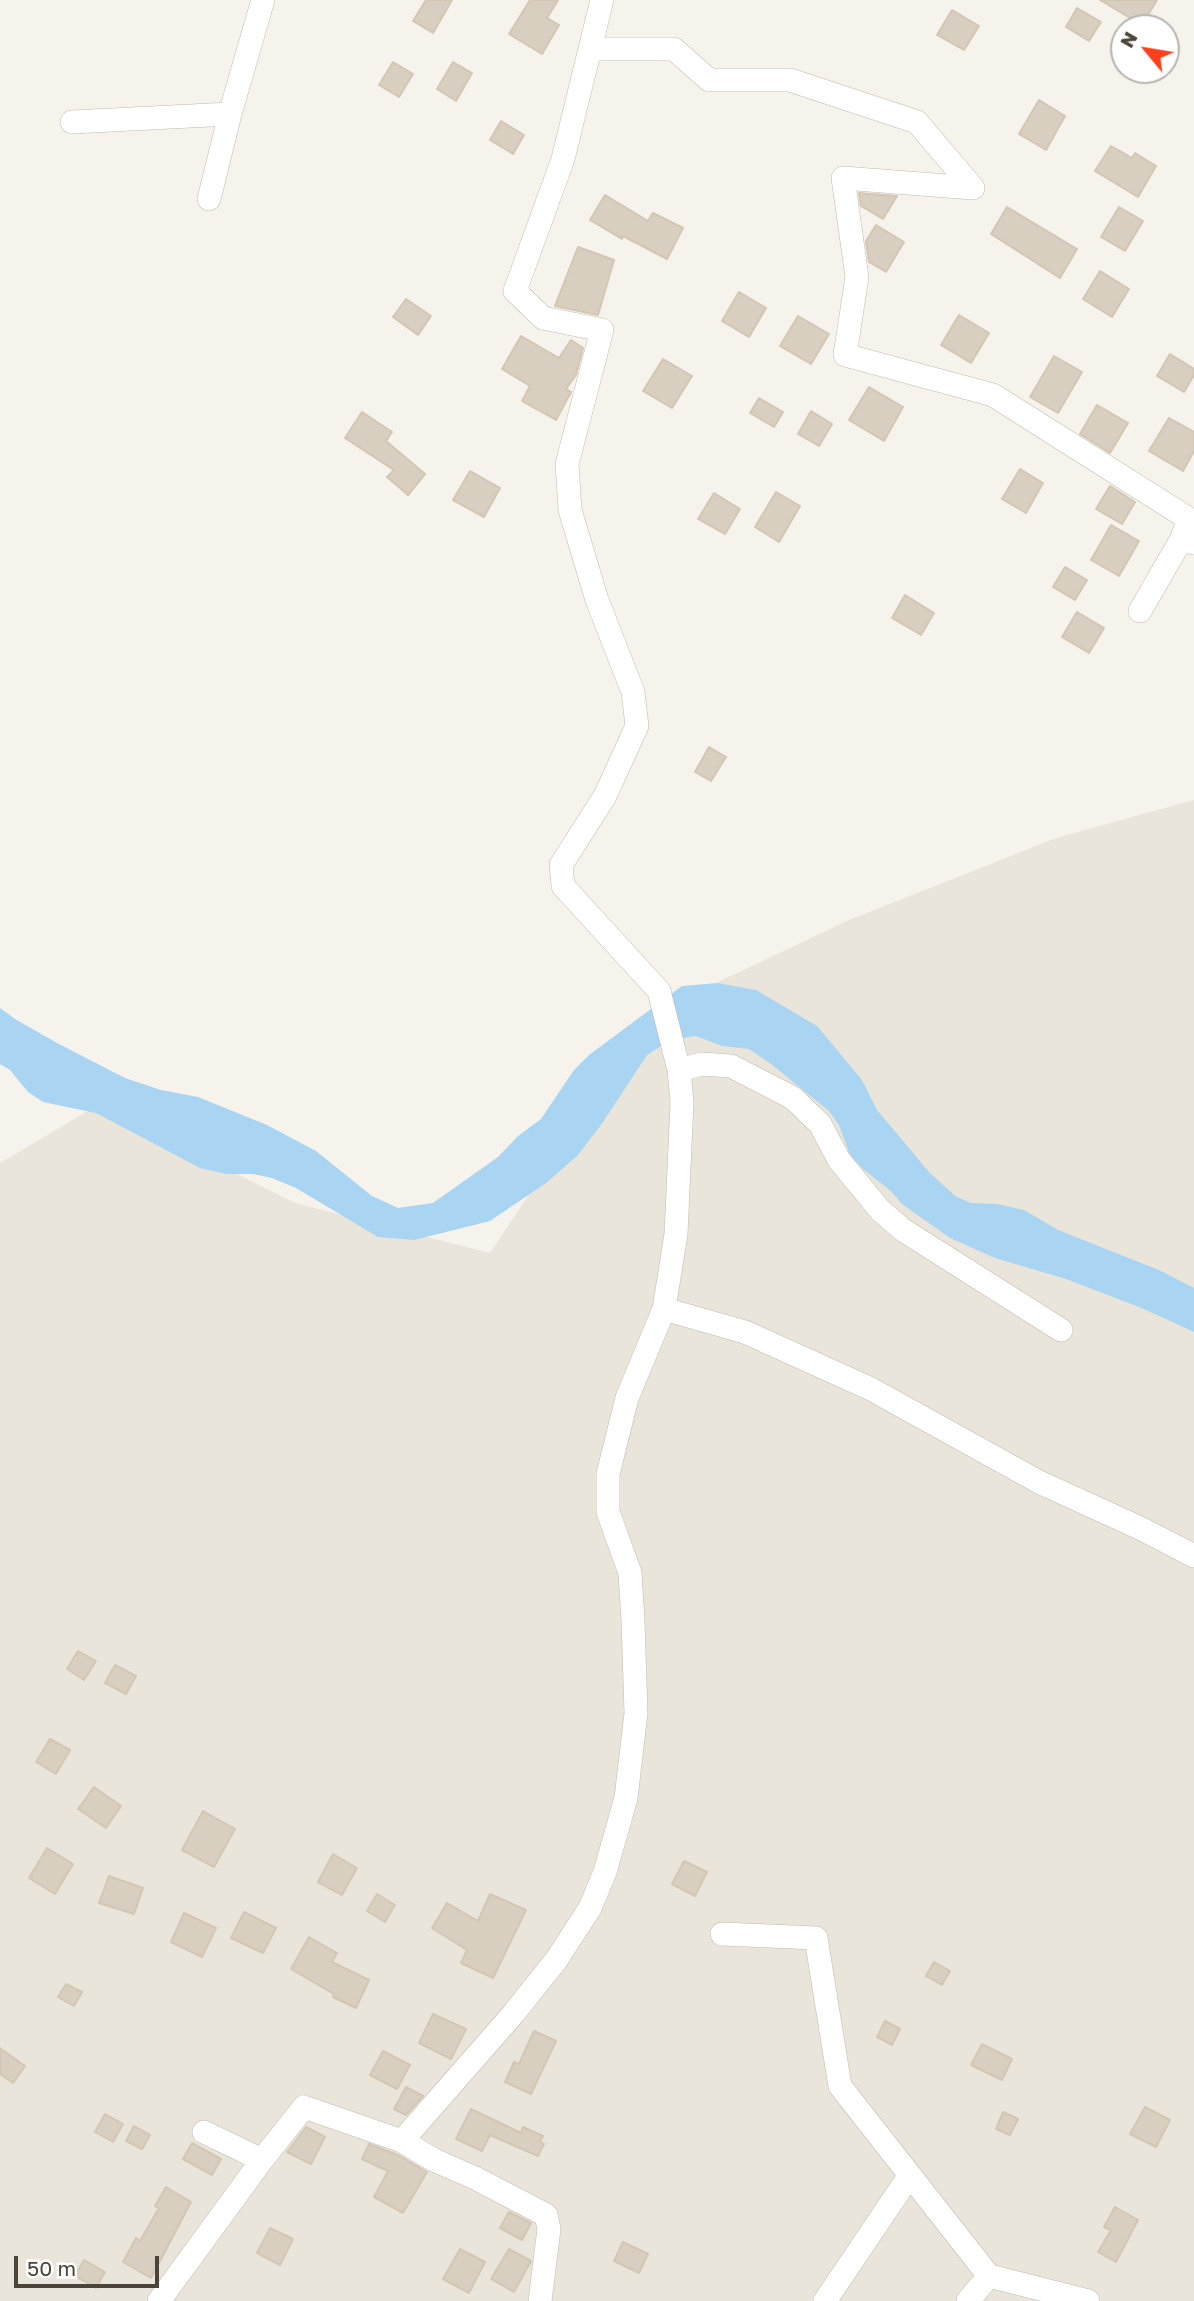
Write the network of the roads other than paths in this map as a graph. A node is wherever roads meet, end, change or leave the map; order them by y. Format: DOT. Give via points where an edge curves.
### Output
graph roads {
  1 [pos="264,0"];
  2 [pos="602,0"];
  3 [pos="590,49"];
  4 [pos="230,114"];
  5 [pos="72,122"];
  6 [pos="209,199"];
  7 [pos="1187,542"];
  8 [pos="1140,611"];
  9 [pos="677,1062"];
  10 [pos="664,1309"];
  11 [pos="1061,1330"];
  12 [pos="1194,1556"];
  13 [pos="722,1934"];
  14 [pos="204,2132"];
  15 [pos="402,2141"];
  16 [pos="262,2160"];
  17 [pos="910,2175"];
  18 [pos="989,2276"];
  19 [pos="159,2301"];
  20 [pos="540,2301"];
  21 [pos="825,2301"];
  22 [pos="968,2301"];
  23 [pos="1088,2301"];
  1 -- 4 [label="street"];
  2 -- 3 [label="street"];
  3 -- 7 [label="street" via="674,49 709,80 790,80 917,122 973,188 843,178 857,277 845,355 993,395 1189,519"];
  3 -- 9 [label="street" via="563,159 515,291 543,318 602,330 567,464 570,510 597,600 633,692 637,726 605,796 561,865 562,886 659,991"];
  4 -- 5 [label="street"];
  4 -- 6 [label="street"];
  7 -- 8 [label="street"];
  9 -- 10 [label="street" via="682,1102 676,1234"];
  9 -- 11 [label="street" via="731,1066 793,1098 820,1124 839,1160 880,1210 903,1230"];
  10 -- 12 [label="street" via="745,1332 871,1390 1039,1482"];
  10 -- 15 [label="street" via="627,1398 608,1474 608,1512 630,1573 636,1713 626,1798 605,1872 590,1908 557,1959"];
  13 -- 17 [label="street" via="816,1938 840,2086"];
  14 -- 16 [label="street"];
  15 -- 16 [label="street" via="304,2107"];
  15 -- 20 [label="street" via="546,2216 550,2229"];
  16 -- 19 [label="street"];
  17 -- 18 [label="street"];
  17 -- 21 [label="street"];
  18 -- 22 [label="street"];
  18 -- 23 [label="street"];
}
